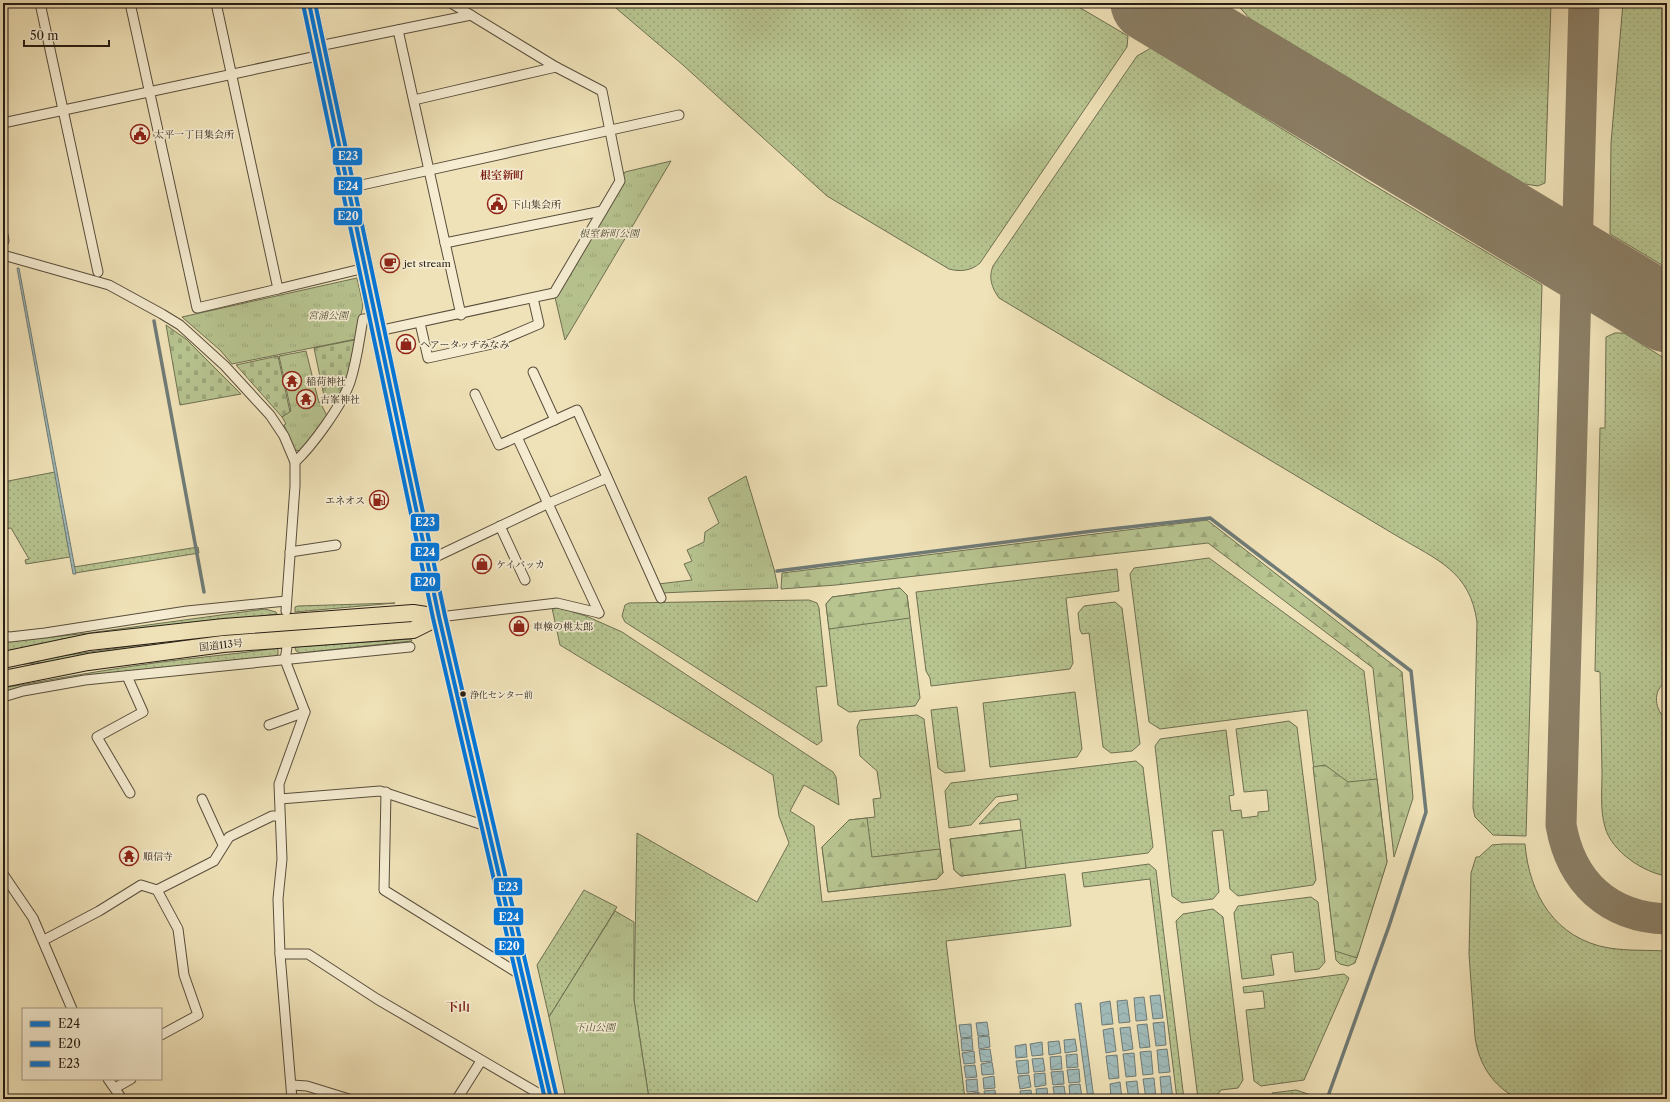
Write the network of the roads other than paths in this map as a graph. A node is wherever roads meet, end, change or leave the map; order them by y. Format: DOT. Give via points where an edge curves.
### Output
graph roads {
  1 [pos="40,3"];
  2 [pos="130,3"];
  3 [pos="216,3"];
  4 [pos="309,3"];
  5 [pos="451,3"];
  6 [pos="471,15"];
  7 [pos="398,30"];
  8 [pos="320,51"];
  9 [pos="556,67"];
  10 [pos="232,74"];
  11 [pos="149,92"];
  12 [pos="414,100"];
  13 [pos="63,110"];
  14 [pos="679,115"];
  15 [pos="3,123"];
  16 [pos="610,130"];
  17 [pos="429,170"];
  18 [pos="348,188"];
  19 [pos="602,211"];
  20 [pos="445,243"];
  21 [pos="3,255"];
  22 [pos="365,268"];
  23 [pos="98,272"];
  24 [pos="278,289"];
  25 [pos="533,298"];
  26 [pos="460,315"];
  27 [pos="420,323"];
  28 [pos="377,324"];
  29 [pos="533,372"];
  30 [pos="475,394"];
  31 [pos="555,420"];
  32 [pos="517,437"];
  33 [pos="295,462"];
  34 [pos="607,478"];
  35 [pos="549,503"];
  36 [pos="500,526"];
  37 [pos="336,545"];
  38 [pos="290,552"];
  39 [pos="427,561"];
  40 [pos="525,580"];
  41 [pos="661,598"];
  42 [pos="286,601"];
  43 [pos="286,611"];
  44 [pos="439,617"];
  45 [pos="3,636"];
  46 [pos="287,647"];
  47 [pos="410,647"];
  48 [pos="3,660"];
  49 [pos="285,660"];
  50 [pos="127,676"];
  51 [pos="3,679"];
  52 [pos="3,697"];
  53 [pos="305,712"];
  54 [pos="269,725"];
  55 [pos="386,792"];
  56 [pos="130,793"];
  57 [pos="202,799"];
  58 [pos="280,799"];
  59 [pos="279,816"];
  60 [pos="489,827"];
  61 [pos="223,845"];
  62 [pos="3,874"];
  63 [pos="157,890"];
  64 [pos="44,940"];
  65 [pos="280,954"];
  66 [pos="524,977"];
  67 [pos="72,1008"];
  68 [pos="162,1034"];
  69 [pos="481,1061"];
  70 [pos="109,1080"];
  71 [pos="129,1080"];
  72 [pos="292,1085"];
  73 [pos="115,1088"];
  74 [pos="122,1099"];
  75 [pos="292,1099"];
  76 [pos="349,1099"];
  77 [pos="457,1099"];
  78 [pos="548,1099"];
  79 [pos="551,1099"];
  1 -- 13 [label="street"];
  2 -- 11 [label="street"];
  3 -- 10 [label="street"];
  4 -- 8 [label="highway"];
  5 -- 6 [label="street"];
  6 -- 7 [label="street"];
  6 -- 9 [label="street"];
  7 -- 8 [label="street"];
  7 -- 12 [label="street"];
  8 -- 10 [label="street"];
  8 -- 18 [label="highway"];
  9 -- 12 [label="street"];
  9 -- 16 [label="street" via="602,91"];
  10 -- 11 [label="street"];
  10 -- 24 [label="street"];
  11 -- 13 [label="street"];
  11 -- 24 [label="street" via="197,308"];
  12 -- 17 [label="street"];
  13 -- 15 [label="street"];
  13 -- 23 [label="street"];
  14 -- 16 [label="street"];
  16 -- 17 [label="street"];
  16 -- 19 [label="street" via="620,181"];
  17 -- 18 [label="street"];
  17 -- 20 [label="street"];
  18 -- 22 [label="highway"];
  19 -- 20 [label="street"];
  19 -- 25 [label="street" via="554,293"];
  20 -- 26 [label="street"];
  21 -- 33 [label="street" via="108,286 180,325 225,366 270,416 284,436"];
  22 -- 24 [label="street"];
  22 -- 28 [label="highway"];
  25 -- 26 [label="street"];
  25 -- 27 [label="street" via="539,324 492,344 428,358"];
  26 -- 27 [label="street"];
  27 -- 28 [label="street"];
  28 -- 33 [label="street" via="363,319 354,367 342,398 307,451"];
  28 -- 39 [label="highway"];
  29 -- 31 [label="street"];
  30 -- 32 [label="street" via="499,445"];
  31 -- 32 [label="street"];
  31 -- 34 [label="street" via="577,410"];
  32 -- 35 [label="street"];
  33 -- 38 [label="street"];
  34 -- 35 [label="street"];
  34 -- 41 [label="street"];
  35 -- 36 [label="street"];
  35 -- 44 [label="street" via="598,613 557,603"];
  36 -- 39 [label="street"];
  36 -- 40 [label="street"];
  37 -- 38 [label="street"];
  38 -- 42 [label="street"];
  39 -- 44 [label="highway"];
  42 -- 43 [label="street"];
  42 -- 45 [label="street" via="187,611"];
  44 -- 48 [label="highway, 国道113号" via="413,613 224,627 89,642"];
  44 -- 51 [label="highway, 国道113号" via="413,630 223,644 88,662"];
  44 -- 60 [label="main road"];
  46 -- 49 [label="street"];
  47 -- 49 [label="street"];
  49 -- 50 [label="street"];
  49 -- 53 [label="street"];
  50 -- 52 [label="street" via="23,691"];
  50 -- 56 [label="street" via="143,712 97,737"];
  53 -- 54 [label="street"];
  53 -- 58 [label="street" via="278,784"];
  55 -- 58 [label="street"];
  55 -- 60 [label="street"];
  55 -- 66 [label="street" via="384,890"];
  57 -- 61 [label="street"];
  58 -- 59 [label="street"];
  59 -- 61 [label="street" via="272,816 229,837"];
  59 -- 65 [label="street" via="282,859 278,899"];
  60 -- 66 [label="main road"];
  61 -- 63 [label="street" via="214,861"];
  62 -- 64 [label="street" via="33,918"];
  63 -- 64 [label="street" via="142,885"];
  63 -- 68 [label="street" via="178,929 184,975 198,1015"];
  64 -- 67 [label="street"];
  65 -- 69 [label="street" via="308,954"];
  65 -- 72 [label="street"];
  66 -- 79 [label="main road"];
  69 -- 77 [label="street"];
  69 -- 78 [label="street"];
  70 -- 73 [label="street"];
  71 -- 73 [label="street"];
  72 -- 75 [label="street"];
  72 -- 76 [label="street" via="307,1086"];
  73 -- 74 [label="street"];
}
